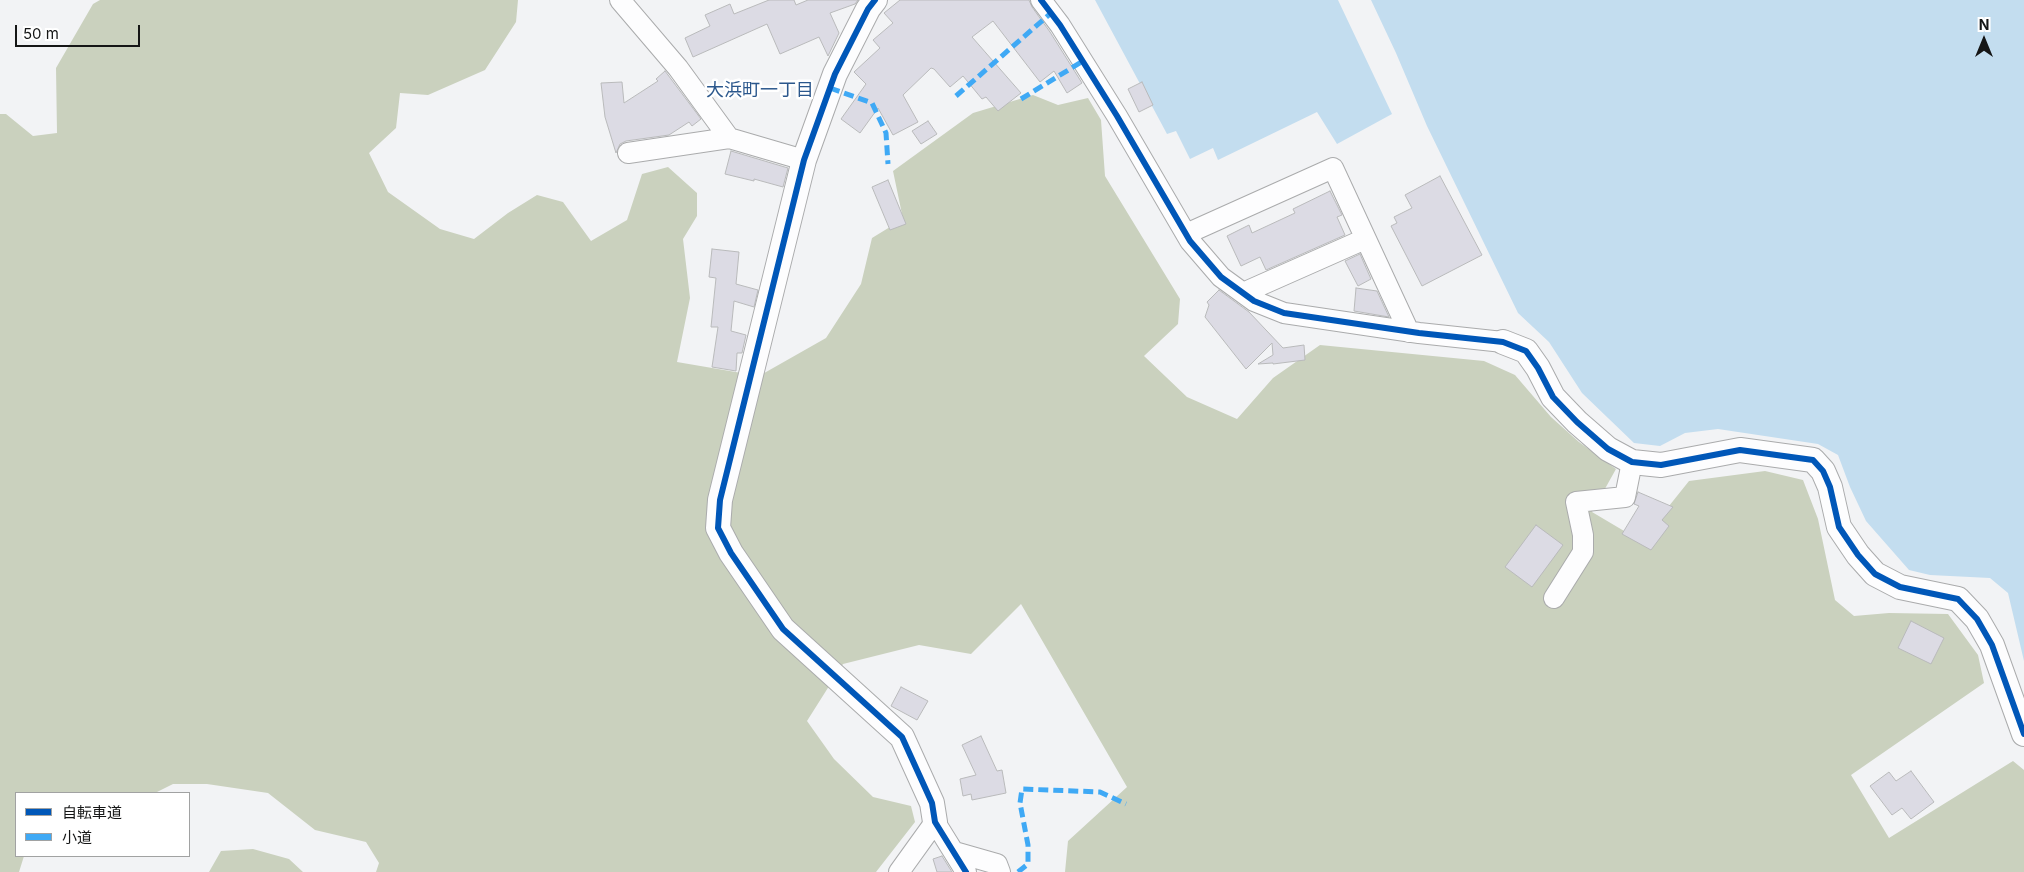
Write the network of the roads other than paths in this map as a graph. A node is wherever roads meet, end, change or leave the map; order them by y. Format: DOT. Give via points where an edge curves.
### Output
graph roads {
  1 [pos="620,0"];
  2 [pos="875,0"];
  3 [pos="1041,0"];
  4 [pos="729,138"];
  5 [pos="628,153"];
  6 [pos="804,160"];
  7 [pos="1186,234"];
  8 [pos="1365,238"];
  9 [pos="1243,293"];
  10 [pos="1409,332"];
  11 [pos="1503,342"];
  12 [pos="1632,462"];
  13 [pos="1554,598"];
  14 [pos="2024,734"];
  15 [pos="935,822"];
  16 [pos="955,852"];
  17 [pos="899,872"];
  18 [pos="966,872"];
  19 [pos="1000,872"];
  1 -- 4 [label="street" via="678,68"];
  2 -- 6 [label="street" via="835,74"];
  3 -- 7 [label="street" via="1060,25"];
  4 -- 5 [label="street"];
  4 -- 6 [label="street"];
  6 -- 15 [label="street" via="720,500 718,528 731,554 783,629 902,737 932,803"];
  7 -- 8 [label="street" via="1333,168"];
  7 -- 9 [label="street" via="1221,277"];
  8 -- 9 [label="street"];
  8 -- 10 [label="street"];
  9 -- 10 [label="street" via="1284,313"];
  10 -- 11 [label="street"];
  11 -- 12 [label="street" via="1526,351 1553,396 1577,422 1608,449"];
  12 -- 13 [label="street" via="1625,497 1576,502 1583,552"];
  12 -- 14 [label="street" via="1661,465 1740,450 1813,460 1823,471 1839,527 1875,574 1900,587 1958,599 1977,619 1992,645"];
  15 -- 16 [label="street"];
  15 -- 17 [label="street"];
  16 -- 18 [label="street"];
  16 -- 19 [label="street" via="997,864"];
}
